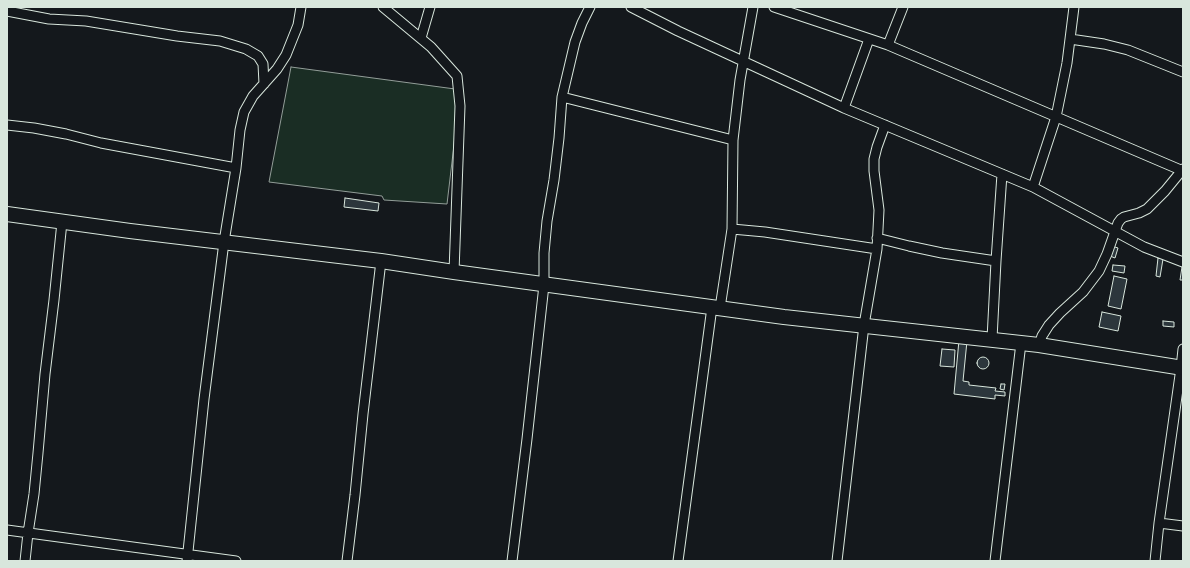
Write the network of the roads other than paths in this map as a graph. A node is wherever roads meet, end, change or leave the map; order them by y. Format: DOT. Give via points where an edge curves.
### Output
graph roads {
  1 [pos="302,7"];
  2 [pos="383,7"];
  3 [pos="430,7"];
  4 [pos="590,7"];
  5 [pos="631,7"];
  6 [pos="753,7"];
  7 [pos="774,7"];
  8 [pos="903,7"];
  9 [pos="1074,7"];
  10 [pos="7,11"];
  11 [pos="421,38"];
  12 [pos="869,39"];
  13 [pos="1070,39"];
  14 [pos="888,46"];
  15 [pos="743,62"];
  16 [pos="1183,72"];
  17 [pos="264,84"];
  18 [pos="562,97"];
  19 [pos="844,108"];
  20 [pos="1056,117"];
  21 [pos="7,125"];
  22 [pos="885,125"];
  23 [pos="733,140"];
  24 [pos="236,168"];
  25 [pos="1182,170"];
  26 [pos="1002,174"];
  27 [pos="1033,187"];
  28 [pos="7,214"];
  29 [pos="62,222"];
  30 [pos="732,229"];
  31 [pos="1115,231"];
  32 [pos="877,238"];
  33 [pos="224,242"];
  34 [pos="877,249"];
  35 [pos="381,261"];
  36 [pos="996,261"];
  37 [pos="1183,262"];
  38 [pos="454,272"];
  39 [pos="544,285"];
  40 [pos="716,307"];
  41 [pos="864,325"];
  42 [pos="992,339"];
  43 [pos="1021,343"];
  44 [pos="1039,345"];
  45 [pos="1183,349"];
  46 [pos="1182,368"];
  47 [pos="1159,524"];
  48 [pos="1183,526"];
  49 [pos="7,530"];
  50 [pos="28,533"];
  51 [pos="187,558"];
  52 [pos="25,561"];
  53 [pos="236,561"];
  54 [pos="347,561"];
  55 [pos="512,561"];
  56 [pos="678,561"];
  57 [pos="837,561"];
  58 [pos="995,561"];
  59 [pos="1155,561"];
  1 -- 17 [label="street" via="286,55"];
  2 -- 11 [label="street"];
  3 -- 11 [label="street"];
  4 -- 18 [label="street" via="575,42"];
  5 -- 15 [label="street"];
  6 -- 15 [label="street"];
  7 -- 12 [label="street"];
  8 -- 14 [label="street"];
  9 -- 13 [label="street"];
  10 -- 17 [label="street" via="49,19 86,21 176,36 220,40 258,56 263,64"];
  11 -- 38 [label="street" via="457,76 460,106"];
  12 -- 14 [label="street"];
  12 -- 19 [label="street"];
  13 -- 16 [label="street" via="1128,50"];
  13 -- 20 [label="street"];
  14 -- 20 [label="street"];
  15 -- 19 [label="street"];
  15 -- 23 [label="street"];
  17 -- 24 [label="street" via="244,112"];
  18 -- 23 [label="street"];
  18 -- 39 [label="street" via="554,180 547,221"];
  19 -- 22 [label="street"];
  20 -- 25 [label="street"];
  20 -- 27 [label="street"];
  21 -- 24 [label="street" via="66,134"];
  22 -- 26 [label="street"];
  22 -- 32 [label="street" via="874,159 879,210"];
  23 -- 30 [label="street"];
  24 -- 33 [label="street"];
  25 -- 31 [label="street" via="1166,191 1147,209 1124,217"];
  26 -- 27 [label="street"];
  26 -- 36 [label="street"];
  27 -- 31 [label="street"];
  28 -- 29 [label="main road"];
  29 -- 33 [label="main road"];
  29 -- 50 [label="street"];
  30 -- 34 [label="street"];
  30 -- 40 [label="street"];
  31 -- 37 [label="street" via="1144,247"];
  31 -- 44 [label="street" via="1099,271 1083,292 1049,325"];
  32 -- 34 [label="street"];
  32 -- 36 [label="street" via="942,253"];
  33 -- 35 [label="main road"];
  33 -- 51 [label="street"];
  34 -- 41 [label="street"];
  35 -- 38 [label="main road"];
  35 -- 54 [label="street"];
  36 -- 42 [label="street"];
  38 -- 39 [label="main road"];
  39 -- 40 [label="main road"];
  39 -- 55 [label="street"];
  40 -- 41 [label="main road"];
  40 -- 56 [label="street"];
  41 -- 42 [label="main road"];
  41 -- 57 [label="street"];
  42 -- 43 [label="main road"];
  43 -- 44 [label="main road"];
  43 -- 58 [label="street"];
  44 -- 46 [label="main road"];
  45 -- 46 [label="street"];
  46 -- 47 [label="street"];
  47 -- 48 [label="street"];
  47 -- 59 [label="street"];
  49 -- 50 [label="street"];
  50 -- 51 [label="street"];
  50 -- 52 [label="street"];
  51 -- 53 [label="street"];
}
